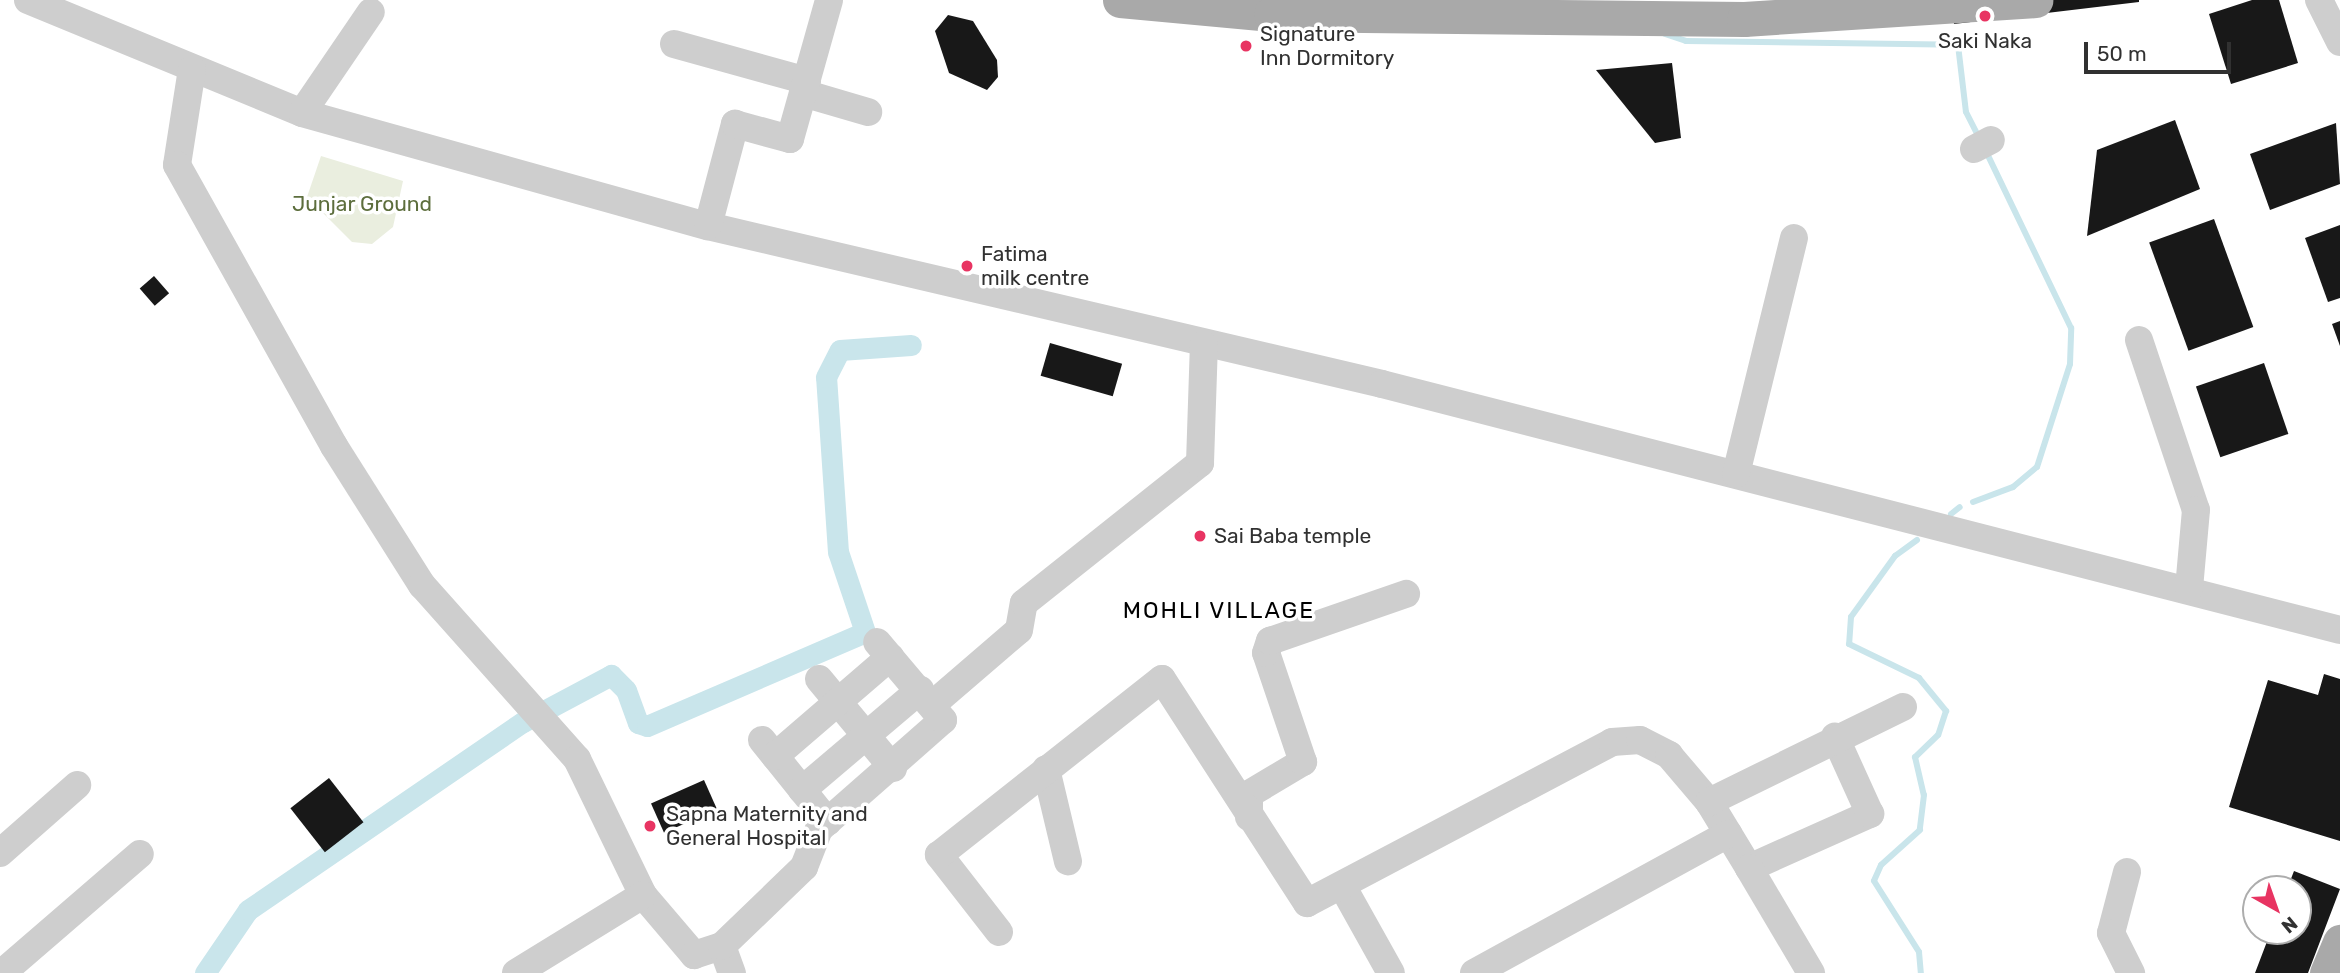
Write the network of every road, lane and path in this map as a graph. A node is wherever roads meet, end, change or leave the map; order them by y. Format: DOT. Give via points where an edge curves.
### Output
graph roads {
  1 [pos="28,0"];
  2 [pos="829,0"];
  3 [pos="1120,0"];
  4 [pos="2035,0"];
  5 [pos="2319,0"];
  6 [pos="1911,6"];
  7 [pos="1341,7"];
  8 [pos="1873,7"];
  9 [pos="371,12"];
  10 [pos="2340,42"];
  11 [pos="674,44"];
  12 [pos="192,69"];
  13 [pos="805,87"];
  14 [pos="868,112"];
  15 [pos="302,113"];
  16 [pos="708,226"];
  17 [pos="1794,238"];
  18 [pos="2139,340"];
  19 [pos="1204,345"];
  20 [pos="1736,474"];
  21 [pos="2189,588"];
  22 [pos="1406,594"];
  23 [pos="2340,630"];
  24 [pos="819,679"];
  25 [pos="926,697"];
  26 [pos="840,702"];
  27 [pos="1903,707"];
  28 [pos="865,735"];
  29 [pos="1836,737"];
  30 [pos="892,768"];
  31 [pos="1046,769"];
  32 [pos="77,785"];
  33 [pos="802,790"];
  34 [pos="1709,802"];
  35 [pos="1249,817"];
  36 [pos="828,822"];
  37 [pos="1728,834"];
  38 [pos="0,853"];
  39 [pos="141,854"];
  40 [pos="1068,861"];
  41 [pos="1749,868"];
  42 [pos="2127,872"];
  43 [pos="1344,889"];
  44 [pos="643,895"];
  45 [pos="999,932"];
  46 [pos="2340,942"];
  47 [pos="722,946"];
  48 [pos="2,973"];
  49 [pos="516,973"];
  50 [pos="732,973"];
  51 [pos="1391,973"];
  52 [pos="1474,973"];
  53 [pos="1811,973"];
  54 [pos="2131,973"];
  55 [pos="2327,973"];
  1 -- 12 [label="street"];
  2 -- 13 [label="street"];
  3 -- 7 [label="main road"];
  4 -- 6 [label="main road"];
  5 -- 10 [label="street"];
  6 -- 8 [label="main road"];
  7 -- 8 [label="main road" via="1744,19"];
  9 -- 15 [label="street"];
  11 -- 13 [label="street"];
  12 -- 15 [label="street"];
  12 -- 44 [label="street" via="177,165 334,446 422,585 577,759"];
  13 -- 14 [label="street"];
  13 -- 16 [label="street" via="790,139 735,124"];
  15 -- 16 [label="street"];
  16 -- 19 [label="street"];
  17 -- 20 [label="street"];
  18 -- 21 [label="street" via="2196,510"];
  19 -- 20 [label="street"];
  19 -- 25 [label="street" via="1200,463 1033,595 1018,611 1019,630"];
  20 -- 21 [label="street"];
  21 -- 23 [label="street"];
  22 -- 35 [label="street" via="1270,641 1266,653 1303,762 1249,794"];
  24 -- 26 [label="street"];
  25 -- 26 [label="street" via="884,649"];
  25 -- 28 [label="street"];
  25 -- 30 [label="street" via="943,720"];
  26 -- 28 [label="street"];
  26 -- 33 [label="street" via="768,748"];
  27 -- 29 [label="street"];
  28 -- 30 [label="street"];
  28 -- 33 [label="street"];
  29 -- 34 [label="street"];
  29 -- 41 [label="street" via="1870,814"];
  30 -- 36 [label="street"];
  31 -- 35 [label="street" via="1162,678"];
  31 -- 40 [label="street"];
  31 -- 45 [label="street" via="939,855"];
  32 -- 38 [label="street"];
  33 -- 36 [label="street"];
  34 -- 37 [label="street"];
  34 -- 43 [label="street" via="1668,755 1640,740 1612,742"];
  35 -- 43 [label="street" via="1307,903"];
  36 -- 47 [label="street" via="804,867"];
  37 -- 41 [label="street"];
  37 -- 52 [label="street"];
  39 -- 48 [label="street"];
  41 -- 53 [label="street"];
  42 -- 54 [label="street" via="2111,933"];
  43 -- 51 [label="street"];
  44 -- 47 [label="street" via="694,954"];
  44 -- 49 [label="street"];
  46 -- 55 [label="main road"];
  47 -- 50 [label="street"];
}
